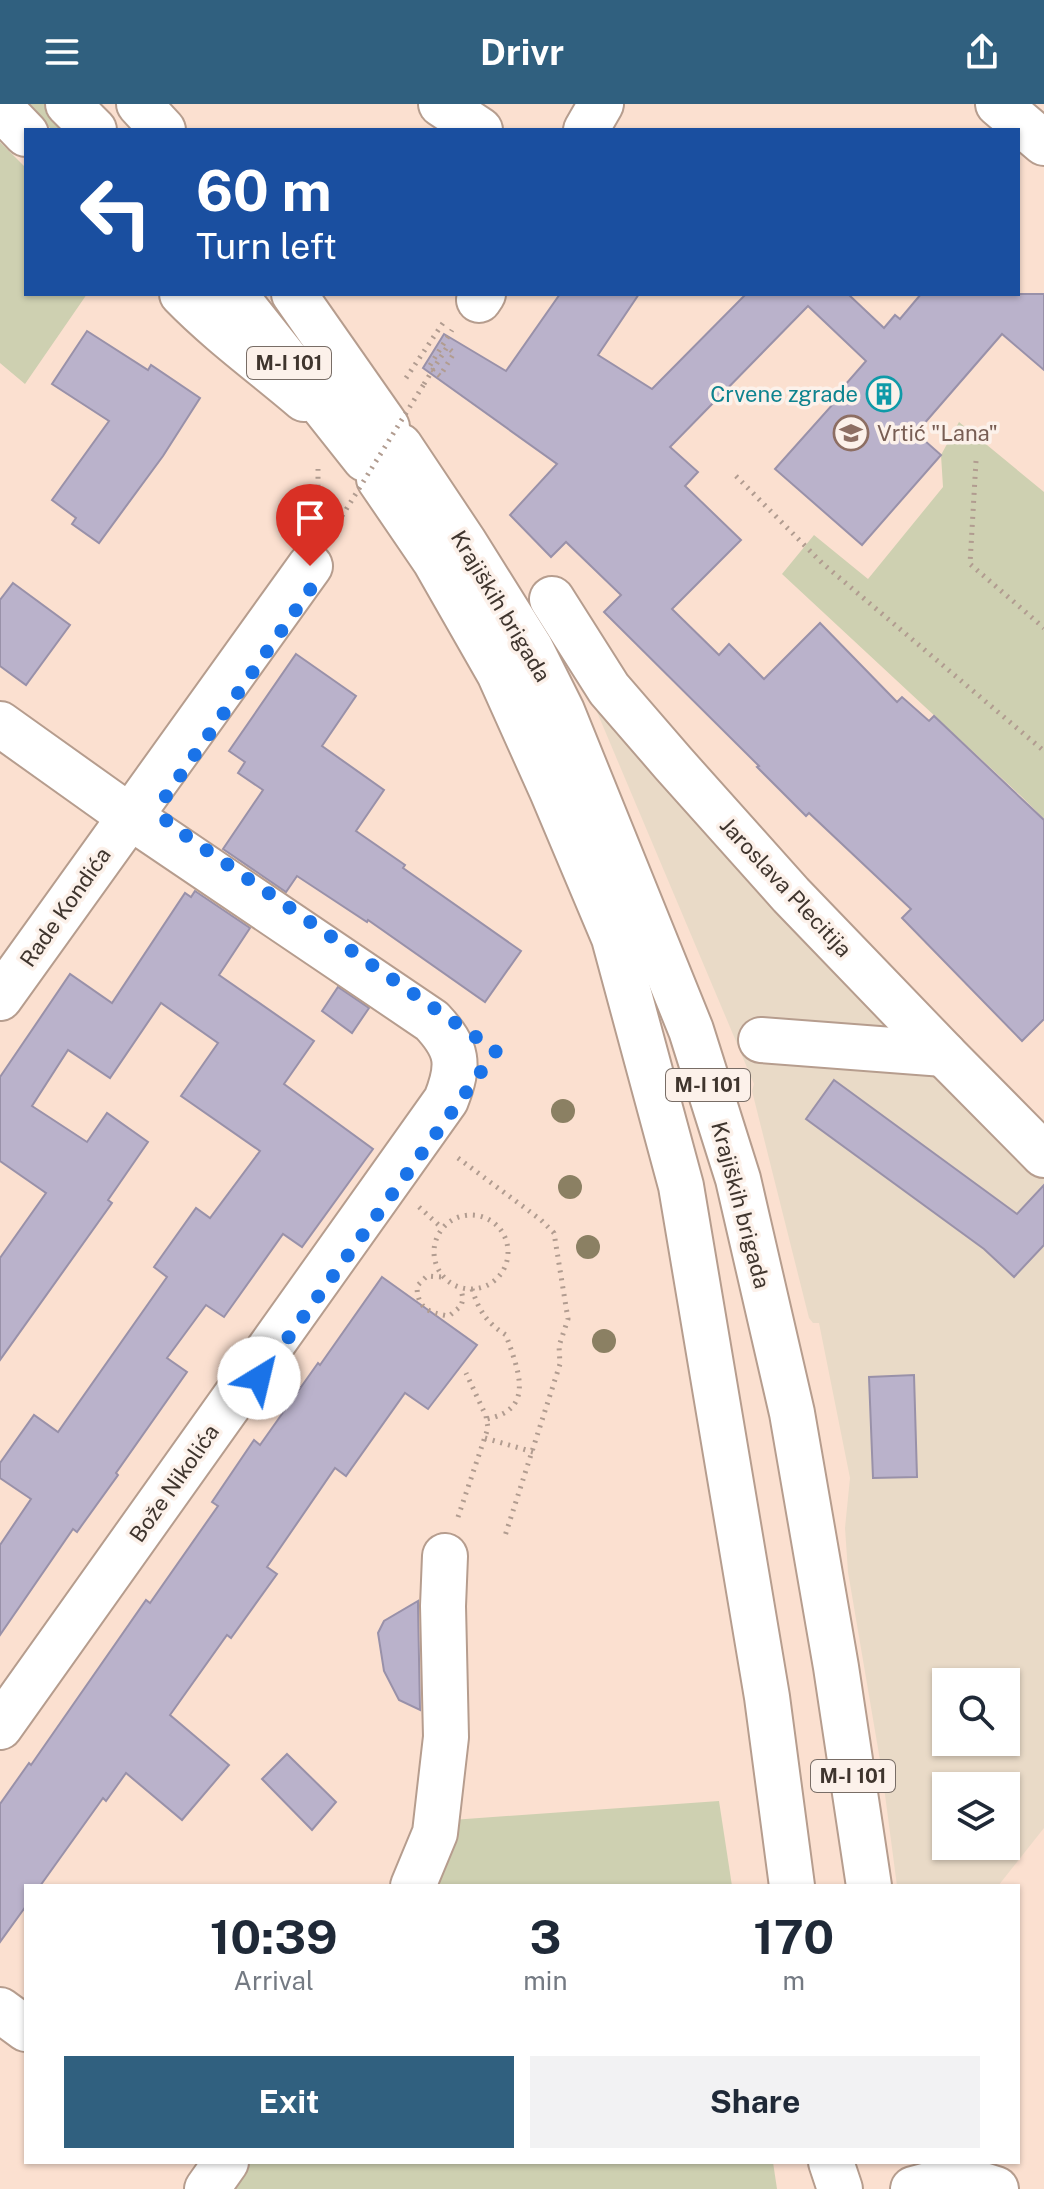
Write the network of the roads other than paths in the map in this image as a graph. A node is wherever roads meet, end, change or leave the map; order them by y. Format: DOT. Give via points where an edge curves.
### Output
graph roads {
  1 [pos="68,104"];
  2 [pos="139,104"];
  3 [pos="441,104"];
  4 [pos="601,104"];
  5 [pos="998,104"];
  6 [pos="0,107"];
  7 [pos="92,128"];
  8 [pos="161,128"];
  9 [pos="477,128"];
  10 [pos="587,128"];
  11 [pos="24,132"];
  12 [pos="1044,143"];
  13 [pos="184,296"];
  14 [pos="236,296"];
  15 [pos="295,296"];
  16 [pos="375,449"];
  17 [pos="310,566"];
  18 [pos="552,599"];
  19 [pos="0,724"];
  20 [pos="129,816"];
  21 [pos="0,998"];
  22 [pos="761,1040"];
  23 [pos="944,1054"];
  24 [pos="1044,1155"];
  25 [pos="445,1556"];
  26 [pos="0,1727"];
  27 [pos="414,1884"];
  28 [pos="792,1884"];
  29 [pos="869,1884"];
  30 [pos="0,2010"];
  31 [pos="24,2028"];
  32 [pos="832,2164"];
  33 [pos="925,2177"];
  34 [pos="840,2189"];
  35 [pos="996,2189"];
  1 -- 7 [label="main road"];
  2 -- 8 [label="main road"];
  3 -- 9 [label="main road"];
  4 -- 10 [label="main road"];
  5 -- 12 [label="main road"];
  6 -- 11 [label="main road"];
  13 -- 16 [label="main road" via="224,336"];
  14 -- 16 [label="main road, Krajiških brigada / M-I 101"];
  15 -- 16 [label="main road, Krajiških brigada / M-I 101"];
  16 -- 28 [label="main road, Krajiških brigada / M-I 101" via="499,673 614,938 681,1186 767,1697"];
  16 -- 29 [label="main road, Krajiških brigada / M-I 101" via="464,542 531,649 562,711 691,1030 738,1179 792,1413"];
  17 -- 20 [label="main road, Rade Kondića"];
  18 -- 23 [label="main road, Jaroslava Plecitija" via="627,710 791,895"];
  19 -- 20 [label="main road"];
  20 -- 21 [label="main road, Rade Kondića"];
  20 -- 26 [label="main road, Bože Nikolića" via="432,1021 453,1048 453,1082 438,1112"];
  22 -- 23 [label="main road"];
  23 -- 24 [label="main road, Jaroslava Plecitija"];
  25 -- 27 [label="main road" via="445,1749 435,1833"];
  30 -- 31 [label="main road"];
  32 -- 34 [label="main road"];
  33 -- 35 [label="main road"];
}
